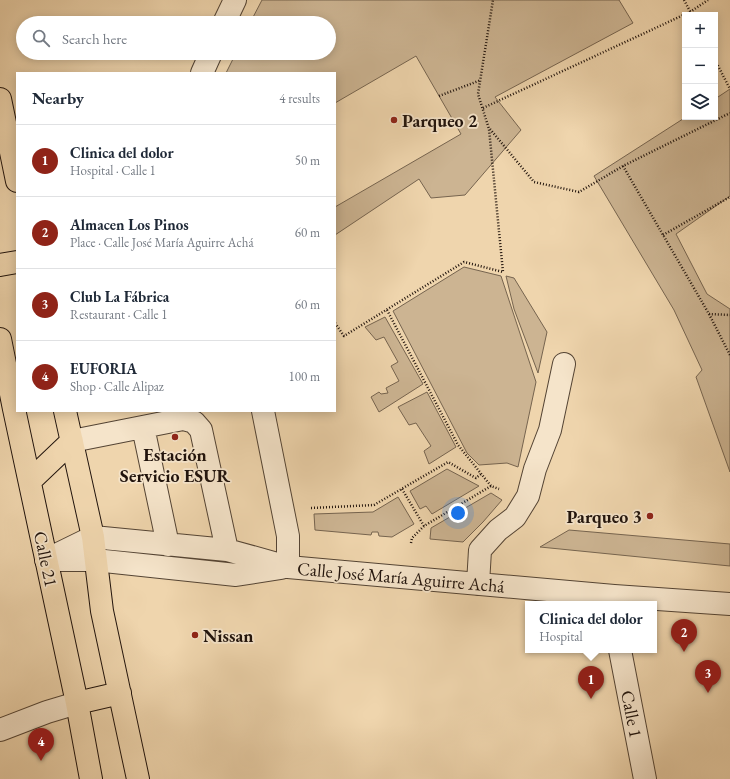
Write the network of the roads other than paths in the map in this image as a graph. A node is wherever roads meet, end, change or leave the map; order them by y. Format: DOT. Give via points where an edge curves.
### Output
graph roads {
  1 [pos="235,0"];
  2 [pos="227,16"];
  3 [pos="208,60"];
  4 [pos="202,72"];
  5 [pos="0,99"];
  6 [pos="16,176"];
  7 [pos="16,262"];
  8 [pos="0,265"];
  9 [pos="0,339"];
  10 [pos="11,359"];
  11 [pos="564,364"];
  12 [pos="16,391"];
  13 [pos="19,412"];
  14 [pos="65,412"];
  15 [pos="263,412"];
  16 [pos="143,427"];
  17 [pos="72,441"];
  18 [pos="30,481"];
  19 [pos="93,537"];
  20 [pos="168,545"];
  21 [pos="227,550"];
  22 [pos="46,560"];
  23 [pos="95,560"];
  24 [pos="288,567"];
  25 [pos="478,584"];
  26 [pos="614,600"];
  27 [pos="643,601"];
  28 [pos="657,601"];
  29 [pos="730,604"];
  30 [pos="621,653"];
  31 [pos="120,693"];
  32 [pos="77,703"];
  33 [pos="0,730"];
  34 [pos="91,779"];
  35 [pos="138,779"];
  36 [pos="645,779"];
  1 -- 2 [label="street"];
  3 -- 4 [label="street"];
  5 -- 6 [label="main road"];
  7 -- 8 [label="main road"];
  9 -- 10 [label="main road, Calle 21"];
  10 -- 12 [label="main road, Calle 21"];
  11 -- 25 [label="street" via="550,430 528,496 515,516 480,550"];
  13 -- 18 [label="main road, Calle 21"];
  14 -- 17 [label="main road"];
  15 -- 24 [label="street" via="288,536"];
  16 -- 17 [label="street"];
  16 -- 20 [label="street"];
  16 -- 21 [label="street" via="183,419 194,422 201,430"];
  17 -- 18 [label="main road"];
  17 -- 19 [label="main road"];
  18 -- 22 [label="main road, Calle 21"];
  19 -- 20 [label="street, Calle José María Aguirre Achá"];
  19 -- 22 [label="street"];
  19 -- 23 [label="main road"];
  20 -- 21 [label="street, Calle José María Aguirre Achá"];
  21 -- 24 [label="street, Calle José María Aguirre Achá"];
  22 -- 23 [label="street, Calle José María Aguirre Achá"];
  22 -- 32 [label="main road, Calle 21"];
  23 -- 24 [label="street, Calle José María Aguirre Achá" via="236,575"];
  23 -- 31 [label="main road" via="102,611"];
  24 -- 25 [label="street, Calle José María Aguirre Achá"];
  25 -- 26 [label="street, Calle José María Aguirre Achá"];
  26 -- 27 [label="street, Calle José María Aguirre Achá"];
  28 -- 29 [label="street, Calle José María Aguirre Achá"];
  30 -- 36 [label="street, Calle 1"];
  31 -- 32 [label="main road"];
  31 -- 35 [label="main road"];
  32 -- 33 [label="street"];
  32 -- 34 [label="main road, Calle 21"];
}
